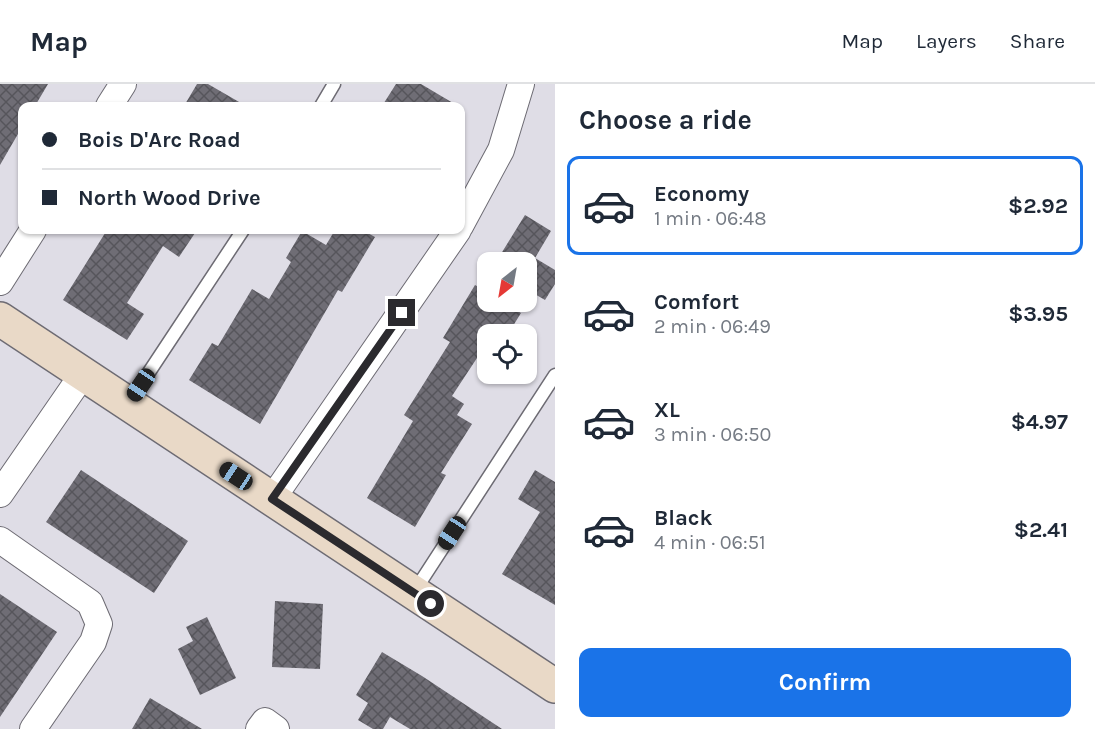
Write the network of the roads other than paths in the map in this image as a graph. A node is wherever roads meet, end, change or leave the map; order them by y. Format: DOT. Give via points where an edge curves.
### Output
graph roads {
  1 [pos="123,84"];
  2 [pos="334,84"];
  3 [pos="521,84"];
  4 [pos="112,102"];
  5 [pos="323,102"];
  6 [pos="465,217"];
  7 [pos="30,234"];
  8 [pos="240,234"];
  9 [pos="455,234"];
  10 [pos="0,282"];
  11 [pos="0,320"];
  12 [pos="83,374"];
  13 [pos="555,375"];
  14 [pos="128,404"];
  15 [pos="0,494"];
  16 [pos="272,499"];
  17 [pos="0,540"];
  18 [pos="413,592"];
  19 [pos="555,686"];
  20 [pos="33,729"];
  1 -- 4 [label="street"];
  2 -- 5 [label="lane"];
  3 -- 6 [label="street" via="501,150"];
  7 -- 10 [label="street"];
  8 -- 14 [label="lane"];
  9 -- 16 [label="street"];
  11 -- 12 [label="street"];
  12 -- 14 [label="street"];
  12 -- 15 [label="street"];
  13 -- 18 [label="lane"];
  14 -- 16 [label="street"];
  16 -- 18 [label="street"];
  17 -- 20 [label="street" via="90,603 99,624 93,642"];
  18 -- 19 [label="street"];
}
